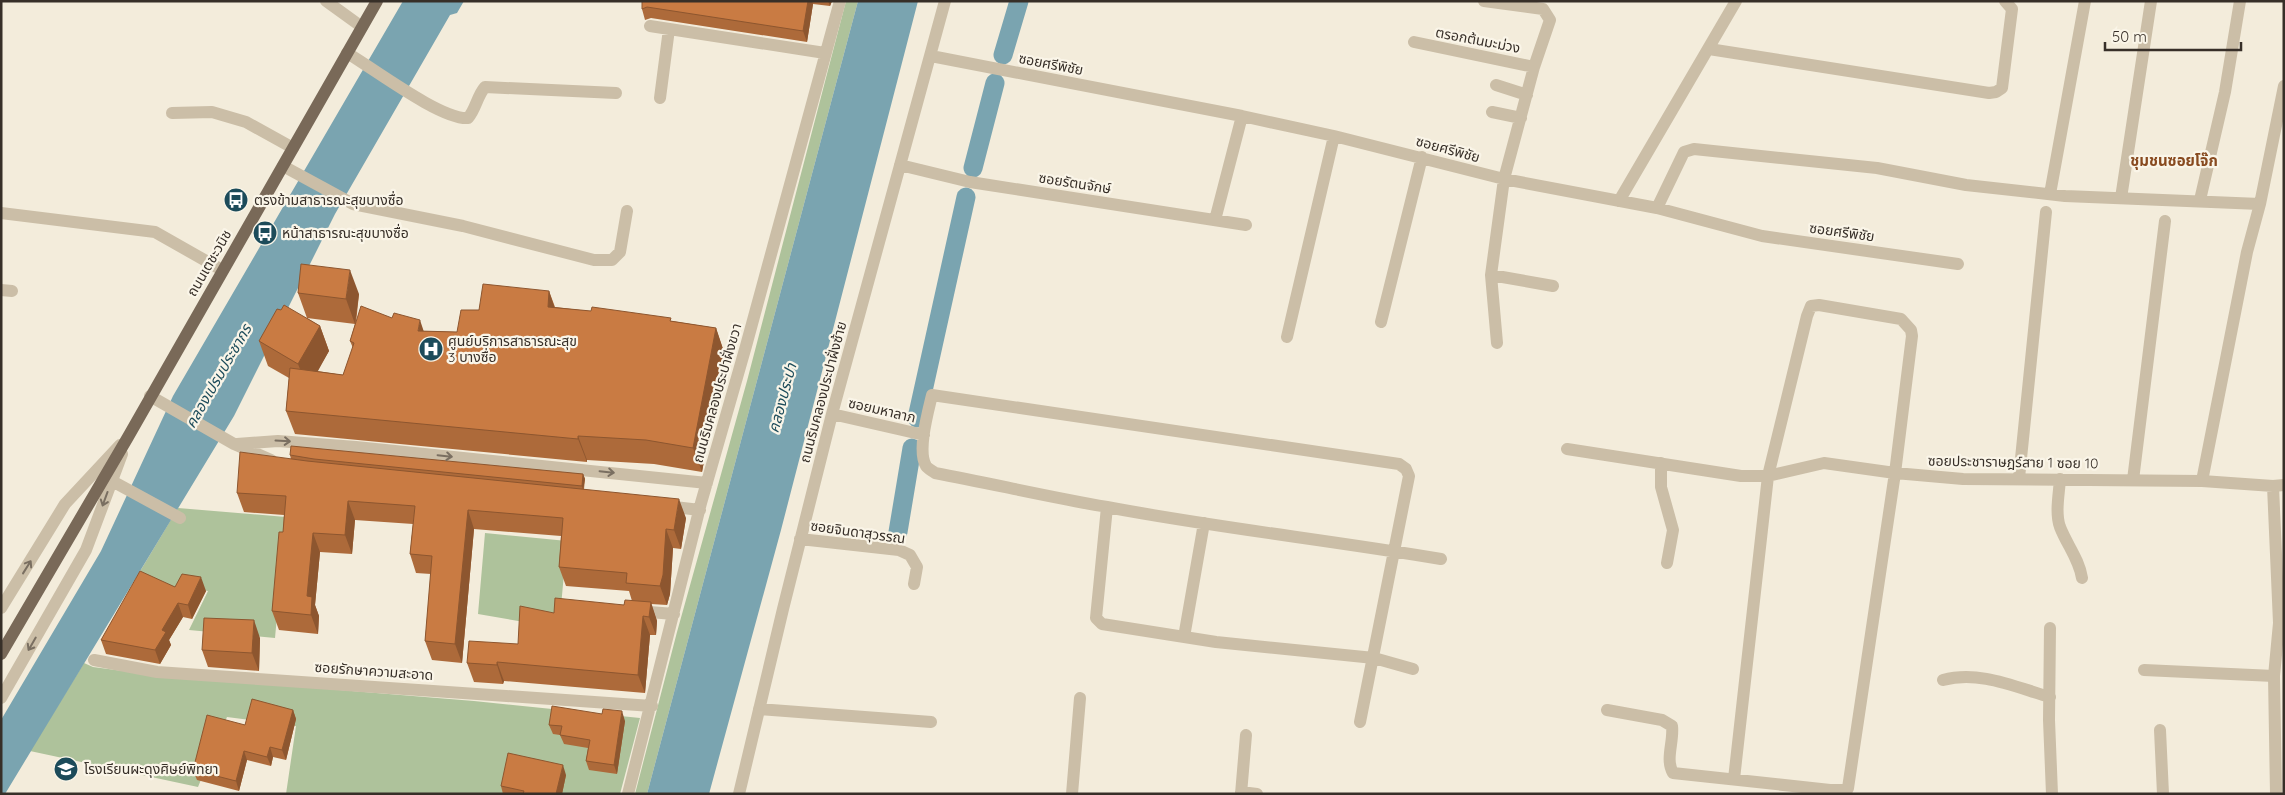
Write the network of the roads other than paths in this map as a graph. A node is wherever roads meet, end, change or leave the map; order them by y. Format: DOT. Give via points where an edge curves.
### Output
graph roads {
  1 [pos="326,1"];
  2 [pos="377,1"];
  3 [pos="840,1"];
  4 [pos="946,1"];
  5 [pos="1484,1"];
  6 [pos="1736,1"];
  7 [pos="2005,1"];
  8 [pos="2084,1"];
  9 [pos="2151,1"];
  10 [pos="2240,1"];
  11 [pos="650,26"];
  12 [pos="362,27"];
  13 [pos="669,29"];
  14 [pos="1414,42"];
  15 [pos="1708,48"];
  16 [pos="347,53"];
  17 [pos="825,53"];
  18 [pos="931,56"];
  19 [pos="1534,67"];
  20 [pos="1496,85"];
  21 [pos="2284,86"];
  22 [pos="616,93"];
  23 [pos="1527,95"];
  24 [pos="660,98"];
  25 [pos="1492,112"];
  26 [pos="172,113"];
  27 [pos="1242,116"];
  28 [pos="1520,118"];
  29 [pos="1334,136"];
  30 [pos="293,148"];
  31 [pos="1422,157"];
  32 [pos="900,165"];
  33 [pos="283,166"];
  34 [pos="1504,179"];
  35 [pos="2050,194"];
  36 [pos="2121,198"];
  37 [pos="2200,200"];
  38 [pos="1619,201"];
  39 [pos="2260,204"];
  40 [pos="1657,208"];
  41 [pos="627,210"];
  42 [pos="2046,212"];
  43 [pos="1,213"];
  44 [pos="1215,220"];
  45 [pos="2165,221"];
  46 [pos="1246,225"];
  47 [pos="1958,264"];
  48 [pos="222,270"];
  49 [pos="1491,275"];
  50 [pos="1553,286"];
  51 [pos="1380,322"];
  52 [pos="1287,337"];
  53 [pos="1496,343"];
  54 [pos="150,396"];
  55 [pos="832,414"];
  56 [pos="924,435"];
  57 [pos="128,437"];
  58 [pos="230,441"];
  59 [pos="1567,449"];
  60 [pos="1661,463"];
  61 [pos="286,467"];
  62 [pos="1895,473"];
  63 [pos="1768,476"];
  64 [pos="2019,478"];
  65 [pos="2060,479"];
  66 [pos="2133,480"];
  67 [pos="112,481"];
  68 [pos="2202,481"];
  69 [pos="707,483"];
  70 [pos="2278,486"];
  71 [pos="656,506"];
  72 [pos="1107,507"];
  73 [pos="700,510"];
  74 [pos="180,518"];
  75 [pos="1204,523"];
  76 [pos="800,538"];
  77 [pos="1395,552"];
  78 [pos="1441,559"];
  79 [pos="1667,563"];
  80 [pos="2082,578"];
  81 [pos="914,584"];
  82 [pos="1,608"];
  83 [pos="626,610"];
  84 [pos="674,614"];
  85 [pos="2282,625"];
  86 [pos="2050,628"];
  87 [pos="1184,637"];
  88 [pos="1,654"];
  89 [pos="1374,658"];
  90 [pos="94,660"];
  91 [pos="1413,669"];
  92 [pos="2144,670"];
  93 [pos="2274,676"];
  94 [pos="1943,680"];
  95 [pos="2050,697"];
  96 [pos="1,698"];
  97 [pos="1080,698"];
  98 [pos="652,706"];
  99 [pos="759,708"];
  100 [pos="1607,710"];
  101 [pos="931,722"];
  102 [pos="1360,722"];
  103 [pos="2160,730"];
  104 [pos="1246,735"];
  105 [pos="2280,778"];
  106 [pos="1734,779"];
  107 [pos="1830,792"];
  108 [pos="1241,793"];
  109 [pos="628,794"];
  110 [pos="739,794"];
  111 [pos="1072,794"];
  112 [pos="1257,794"];
  113 [pos="2052,794"];
  114 [pos="2163,794"];
  115 [pos="2276,794"];
  1 -- 12 [label="street"];
  2 -- 12 [label="main road, ถนนเตชะวนิช"];
  3 -- 17 [label="street, ถนนริมคลองประปาฝั่งขวา"];
  4 -- 18 [label="street, ถนนริมคลองประปาฝั่งซ้าย"];
  5 -- 19 [label="street, ตรอกต้นมะม่วง" via="1544,9 1548,14 1550,20"];
  6 -- 15 [label="street"];
  7 -- 15 [label="street" via="2012,9 2002,88 1996,92"];
  8 -- 35 [label="street"];
  9 -- 36 [label="street"];
  10 -- 37 [label="street" via="2225,92"];
  11 -- 13 [label="street"];
  12 -- 16 [label="main road, ถนนเตชะวนิช"];
  13 -- 17 [label="street"];
  13 -- 24 [label="street"];
  14 -- 19 [label="street, ตรอกต้นมะม่วง"];
  15 -- 38 [label="street"];
  16 -- 22 [label="street" via="433,106 462,119 472,113 485,87"];
  16 -- 30 [label="main road, ถนนเตชะวนิช"];
  17 -- 69 [label="street, ถนนริมคลองประปาฝั่งขวา"];
  18 -- 27 [label="street, ซอยศรีพิชัย"];
  18 -- 32 [label="street, ถนนริมคลองประปาฝั่งซ้าย"];
  19 -- 23 [label="street"];
  20 -- 23 [label="street"];
  21 -- 39 [label="street"];
  23 -- 28 [label="street"];
  25 -- 28 [label="street"];
  26 -- 30 [label="street" via="212,112 246,122"];
  27 -- 29 [label="street, ซอยศรีพิชัย"];
  27 -- 44 [label="street"];
  28 -- 34 [label="street"];
  29 -- 31 [label="street, ซอยศรีพิชัย"];
  29 -- 52 [label="street"];
  30 -- 33 [label="main road, ถนนเตชะวนิช"];
  31 -- 34 [label="street, ซอยศรีพิชัย"];
  31 -- 51 [label="street"];
  32 -- 44 [label="street, ซอยรัตนจักษ์" via="970,182"];
  32 -- 55 [label="street, ถนนริมคลองประปาฝั่งซ้าย"];
  33 -- 41 [label="street" via="347,202 463,226 594,260 612,260 620,252"];
  33 -- 48 [label="main road, ถนนเตชะวนิช"];
  34 -- 38 [label="street, ซอยศรีพิชัย"];
  34 -- 49 [label="street"];
  35 -- 36 [label="street"];
  35 -- 40 [label="street" via="1966,185 1877,168 1694,149 1684,152"];
  36 -- 37 [label="street"];
  37 -- 39 [label="street"];
  38 -- 40 [label="street, ซอยศรีพิชัย"];
  39 -- 68 [label="street" via="2246,252"];
  40 -- 47 [label="street, ซอยศรีพิชัย" via="1762,236"];
  42 -- 64 [label="street"];
  43 -- 48 [label="street" via="154,232"];
  44 -- 46 [label="street, ซอยรัตนจักษ์"];
  45 -- 66 [label="street"];
  48 -- 54 [label="main road, ถนนเตชะวนิช"];
  49 -- 50 [label="street"];
  49 -- 53 [label="street"];
  54 -- 57 [label="main road, ถนนเตชะวนิช"];
  54 -- 58 [label="street"];
  55 -- 56 [label="street, ซอยมหาลาภ"];
  55 -- 76 [label="street, ถนนริมคลองประปาฝั่งซ้าย"];
  56 -- 72 [label="street" via="923,456 926,466 935,473"];
  56 -- 77 [label="street" via="932,395 1399,464 1409,476"];
  57 -- 67 [label="street, ถนนเตชะวนิช"];
  82 -- 57 [label="street, ถนนเตชะวนิช, one-way" via="65,504"];
  57 -- 88 [label="main road, ถนนเตชะวนิช"];
  58 -- 61 [label="street"];
  58 -- 69 [label="street, one-way" via="356,447"];
  59 -- 60 [label="street, ซอยประชาราษฎร์สาย 1 ซอย 10"];
  60 -- 63 [label="street, ซอยประชาราษฎร์สาย 1 ซอย 10" via="1741,476"];
  60 -- 79 [label="street" via="1661,487 1673,530"];
  62 -- 63 [label="street, ซอยประชาราษฎร์สาย 1 ซอย 10" via="1824,463"];
  62 -- 63 [label="street" via="1911,330 1901,319 1891,316 1819,305 1811,306 1807,316"];
  62 -- 64 [label="street, ซอยประชาราษฎร์สาย 1 ซอย 10" via="1963,479"];
  62 -- 107 [label="street" via="1848,788"];
  63 -- 106 [label="street"];
  64 -- 65 [label="street, ซอยประชาราษฎร์สาย 1 ซอย 10"];
  65 -- 66 [label="street, ซอยประชาราษฎร์สาย 1 ซอย 10"];
  65 -- 80 [label="street" via="2060,526 2080,566"];
  66 -- 68 [label="street, ซอยประชาราษฎร์สาย 1 ซอย 10"];
  67 -- 74 [label="street"];
  67 -- 96 [label="street, ถนนเตชะวนิช, one-way" via="86,550"];
  68 -- 70 [label="street, ซอยประชาราษฎร์สาย 1 ซอย 10"];
  69 -- 73 [label="street, ถนนริมคลองประปาฝั่งขวา"];
  70 -- 85 [label="street"];
  71 -- 73 [label="street"];
  72 -- 75 [label="street"];
  72 -- 87 [label="street" via="1096,618 1110,626"];
  73 -- 84 [label="street, ถนนริมคลองประปาฝั่งขวา"];
  75 -- 77 [label="street"];
  75 -- 87 [label="street"];
  76 -- 81 [label="street, ซอยจินดาสุวรรณ" via="904,552 914,558 917,567"];
  76 -- 99 [label="street, ถนนริมคลองประปาฝั่งซ้าย"];
  77 -- 78 [label="street"];
  77 -- 89 [label="street"];
  83 -- 84 [label="street"];
  84 -- 98 [label="street, ถนนริมคลองประปาฝั่งขวา"];
  85 -- 93 [label="street"];
  86 -- 95 [label="street"];
  87 -- 89 [label="street"];
  89 -- 91 [label="street"];
  89 -- 102 [label="street"];
  90 -- 98 [label="street, ซอยรักษาความสะอาด" via="157,672"];
  92 -- 93 [label="street"];
  93 -- 105 [label="street"];
  94 -- 95 [label="street" via="1986,678"];
  95 -- 113 [label="street"];
  97 -- 111 [label="street"];
  98 -- 109 [label="street, ถนนริมคลองประปาฝั่งขวา"];
  99 -- 101 [label="street"];
  99 -- 110 [label="street, ถนนริมคลองประปาฝั่งซ้าย"];
  100 -- 106 [label="street" via="1662,720 1672,726 1669,765 1673,773"];
  103 -- 114 [label="street"];
  104 -- 108 [label="street"];
  105 -- 115 [label="street"];
  106 -- 107 [label="street"];
  108 -- 112 [label="street"];
}
